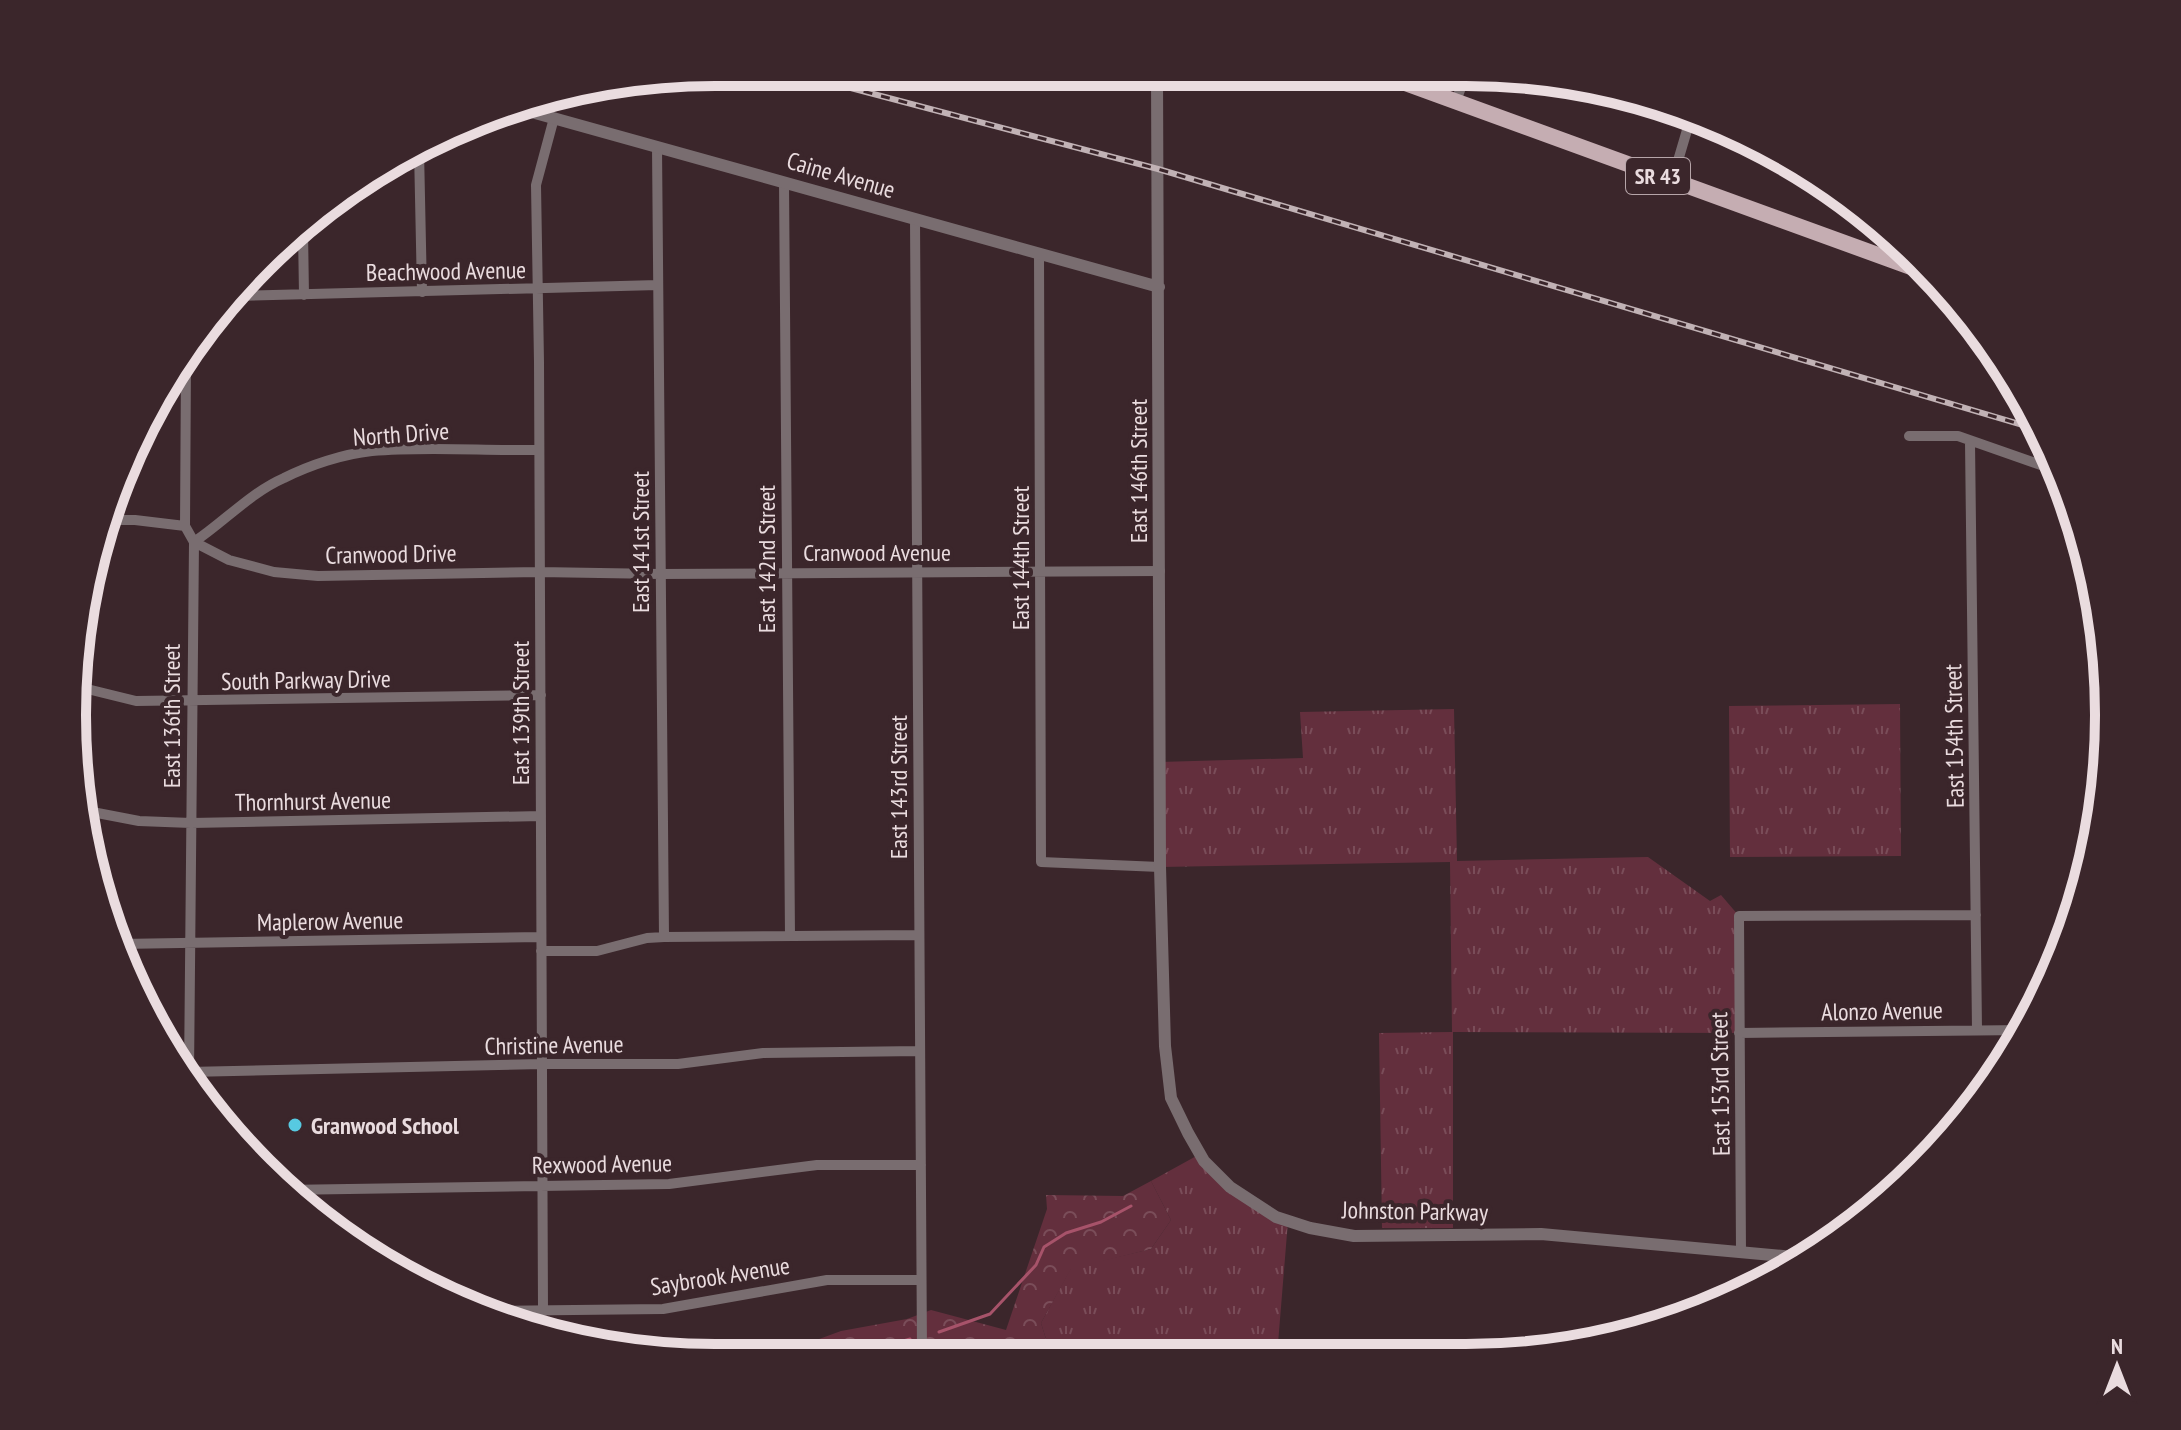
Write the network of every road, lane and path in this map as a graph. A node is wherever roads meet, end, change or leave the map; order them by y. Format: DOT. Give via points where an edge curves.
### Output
graph roads {
  1 [pos="1157,86"];
  2 [pos="1414,86"];
  3 [pos="1462,86"];
  4 [pos="1456,101"];
  5 [pos="534,113"];
  6 [pos="554,118"];
  7 [pos="1688,127"];
  8 [pos="657,147"];
  9 [pos="419,160"];
  10 [pos="1672,181"];
  11 [pos="784,182"];
  12 [pos="915,219"];
  13 [pos="303,239"];
  14 [pos="1039,254"];
  15 [pos="1906,265"];
  16 [pos="658,285"];
  17 [pos="1159,287"];
  18 [pos="538,290"];
  19 [pos="422,292"];
  20 [pos="304,295"];
  21 [pos="246,296"];
  22 [pos="186,375"];
  23 [pos="1909,436"];
  24 [pos="1970,442"];
  25 [pos="539,450"];
  26 [pos="2043,466"];
  27 [pos="117,520"];
  28 [pos="185,526"];
  29 [pos="194,542"];
  30 [pos="1160,571"];
  31 [pos="539,572"];
  32 [pos="786,572"];
  33 [pos="917,572"];
  34 [pos="1040,572"];
  35 [pos="595,574"];
  36 [pos="660,574"];
  37 [pos="87,689"];
  38 [pos="541,695"];
  39 [pos="190,702"];
  40 [pos="94,812"];
  41 [pos="541,816"];
  42 [pos="191,823"];
  43 [pos="1160,867"];
  44 [pos="1976,915"];
  45 [pos="919,935"];
  46 [pos="790,936"];
  47 [pos="541,937"];
  48 [pos="664,937"];
  49 [pos="189,943"];
  50 [pos="129,944"];
  51 [pos="541,951"];
  52 [pos="1977,1030"];
  53 [pos="2011,1030"];
  54 [pos="1739,1033"];
  55 [pos="920,1051"];
  56 [pos="189,1059"];
  57 [pos="542,1064"];
  58 [pos="198,1073"];
  59 [pos="921,1165"];
  60 [pos="542,1185"];
  61 [pos="302,1190"];
  62 [pos="1741,1252"];
  63 [pos="1786,1256"];
  64 [pos="921,1280"];
  65 [pos="512,1310"];
  66 [pos="543,1310"];
  67 [pos="540,1319"];
  68 [pos="922,1344"];
  1 -- 17 [label="street, East 146th Street"];
  2 -- 4 [label="main road, SR 43"];
  3 -- 4 [label="street"];
  4 -- 10 [label="main road, SR 43"];
  5 -- 6 [label="street, Caine Avenue"];
  6 -- 8 [label="street, Caine Avenue"];
  6 -- 18 [label="street, East 139th Street" via="536,185"];
  7 -- 10 [label="street"];
  8 -- 11 [label="street, Caine Avenue"];
  8 -- 16 [label="street, East 141st Street"];
  9 -- 19 [label="street"];
  10 -- 15 [label="main road, SR 43"];
  11 -- 12 [label="street, Caine Avenue"];
  11 -- 32 [label="street, East 142nd Street"];
  12 -- 14 [label="street, Caine Avenue"];
  12 -- 33 [label="street, East 143rd Street"];
  13 -- 20 [label="street"];
  14 -- 17 [label="street, Caine Avenue"];
  14 -- 34 [label="street, East 144th Street"];
  16 -- 18 [label="street, Beachwood Avenue"];
  16 -- 36 [label="street, East 141st Street"];
  17 -- 30 [label="street, East 146th Street"];
  18 -- 19 [label="street, Beachwood Avenue"];
  18 -- 25 [label="street, East 139th Street"];
  19 -- 20 [label="street, Beachwood Avenue"];
  20 -- 21 [label="street, Beachwood Avenue"];
  22 -- 28 [label="street"];
  23 -- 24 [label="street" via="1958,436"];
  24 -- 26 [label="street"];
  24 -- 44 [label="street, East 154th Street"];
  25 -- 29 [label="street, North Drive" via="371,451 323,463 282,478"];
  25 -- 31 [label="street, East 139th Street"];
  27 -- 28 [label="street"];
  28 -- 29 [label="street"];
  29 -- 31 [label="street, Cranwood Drive" via="229,560 318,576"];
  29 -- 39 [label="street, East 136th Street"];
  30 -- 34 [label="street, Cranwood Avenue"];
  30 -- 43 [label="street, East 146th Street"];
  31 -- 35 [label="street, Cranwood Drive"];
  31 -- 38 [label="street, East 139th Street"];
  32 -- 33 [label="street, Cranwood Avenue"];
  32 -- 36 [label="street, Cranwood Avenue"];
  32 -- 46 [label="street, East 142nd Street"];
  33 -- 34 [label="street, Cranwood Avenue"];
  33 -- 45 [label="street, East 143rd Street"];
  34 -- 43 [label="street, East 144th Street" via="1041,862"];
  35 -- 36 [label="street, Cranwood Avenue"];
  36 -- 48 [label="street, East 141st Street"];
  37 -- 39 [label="street, South Parkway Drive" via="136,701"];
  38 -- 39 [label="street, South Parkway Drive"];
  38 -- 41 [label="street, East 139th Street"];
  39 -- 42 [label="street, East 136th Street"];
  40 -- 42 [label="street, Thornhurst Avenue"];
  41 -- 42 [label="street, Thornhurst Avenue"];
  41 -- 47 [label="street, East 139th Street"];
  42 -- 49 [label="street, East 136th Street"];
  43 -- 62 [label="street, Johnston Parkway" via="1165,1061 1171,1098 1204,1161 1256,1206 1310,1228 1354,1236 1541,1234"];
  44 -- 52 [label="street, East 154th Street"];
  44 -- 54 [label="street, East 153rd Street" via="1739,916"];
  45 -- 46 [label="street"];
  45 -- 55 [label="street, East 143rd Street"];
  46 -- 48 [label="street"];
  47 -- 49 [label="street, Maplerow Avenue"];
  47 -- 51 [label="street, East 139th Street"];
  48 -- 51 [label="street" via="597,951"];
  49 -- 50 [label="street, Maplerow Avenue"];
  49 -- 56 [label="street, East 136th Street"];
  51 -- 57 [label="street, East 139th Street"];
  52 -- 53 [label="street, Alonzo Avenue"];
  52 -- 54 [label="street, Alonzo Avenue"];
  54 -- 62 [label="street, East 153rd Street"];
  55 -- 57 [label="street, Christine Avenue" via="783,1052 678,1064"];
  55 -- 59 [label="street, East 143rd Street"];
  57 -- 58 [label="street, Christine Avenue"];
  57 -- 60 [label="street, East 139th Street"];
  59 -- 60 [label="street, Rexwood Avenue" via="817,1165 669,1184"];
  59 -- 64 [label="street, East 143rd Street"];
  60 -- 61 [label="street, Rexwood Avenue"];
  60 -- 66 [label="street, East 139th Street"];
  62 -- 63 [label="street, Johnston Parkway"];
  64 -- 66 [label="street, Saybrook Avenue" via="797,1283 663,1309"];
  64 -- 68 [label="street, East 143rd Street"];
  65 -- 66 [label="street, Saybrook Avenue"];
  66 -- 67 [label="street, East 139th Street"];
}
